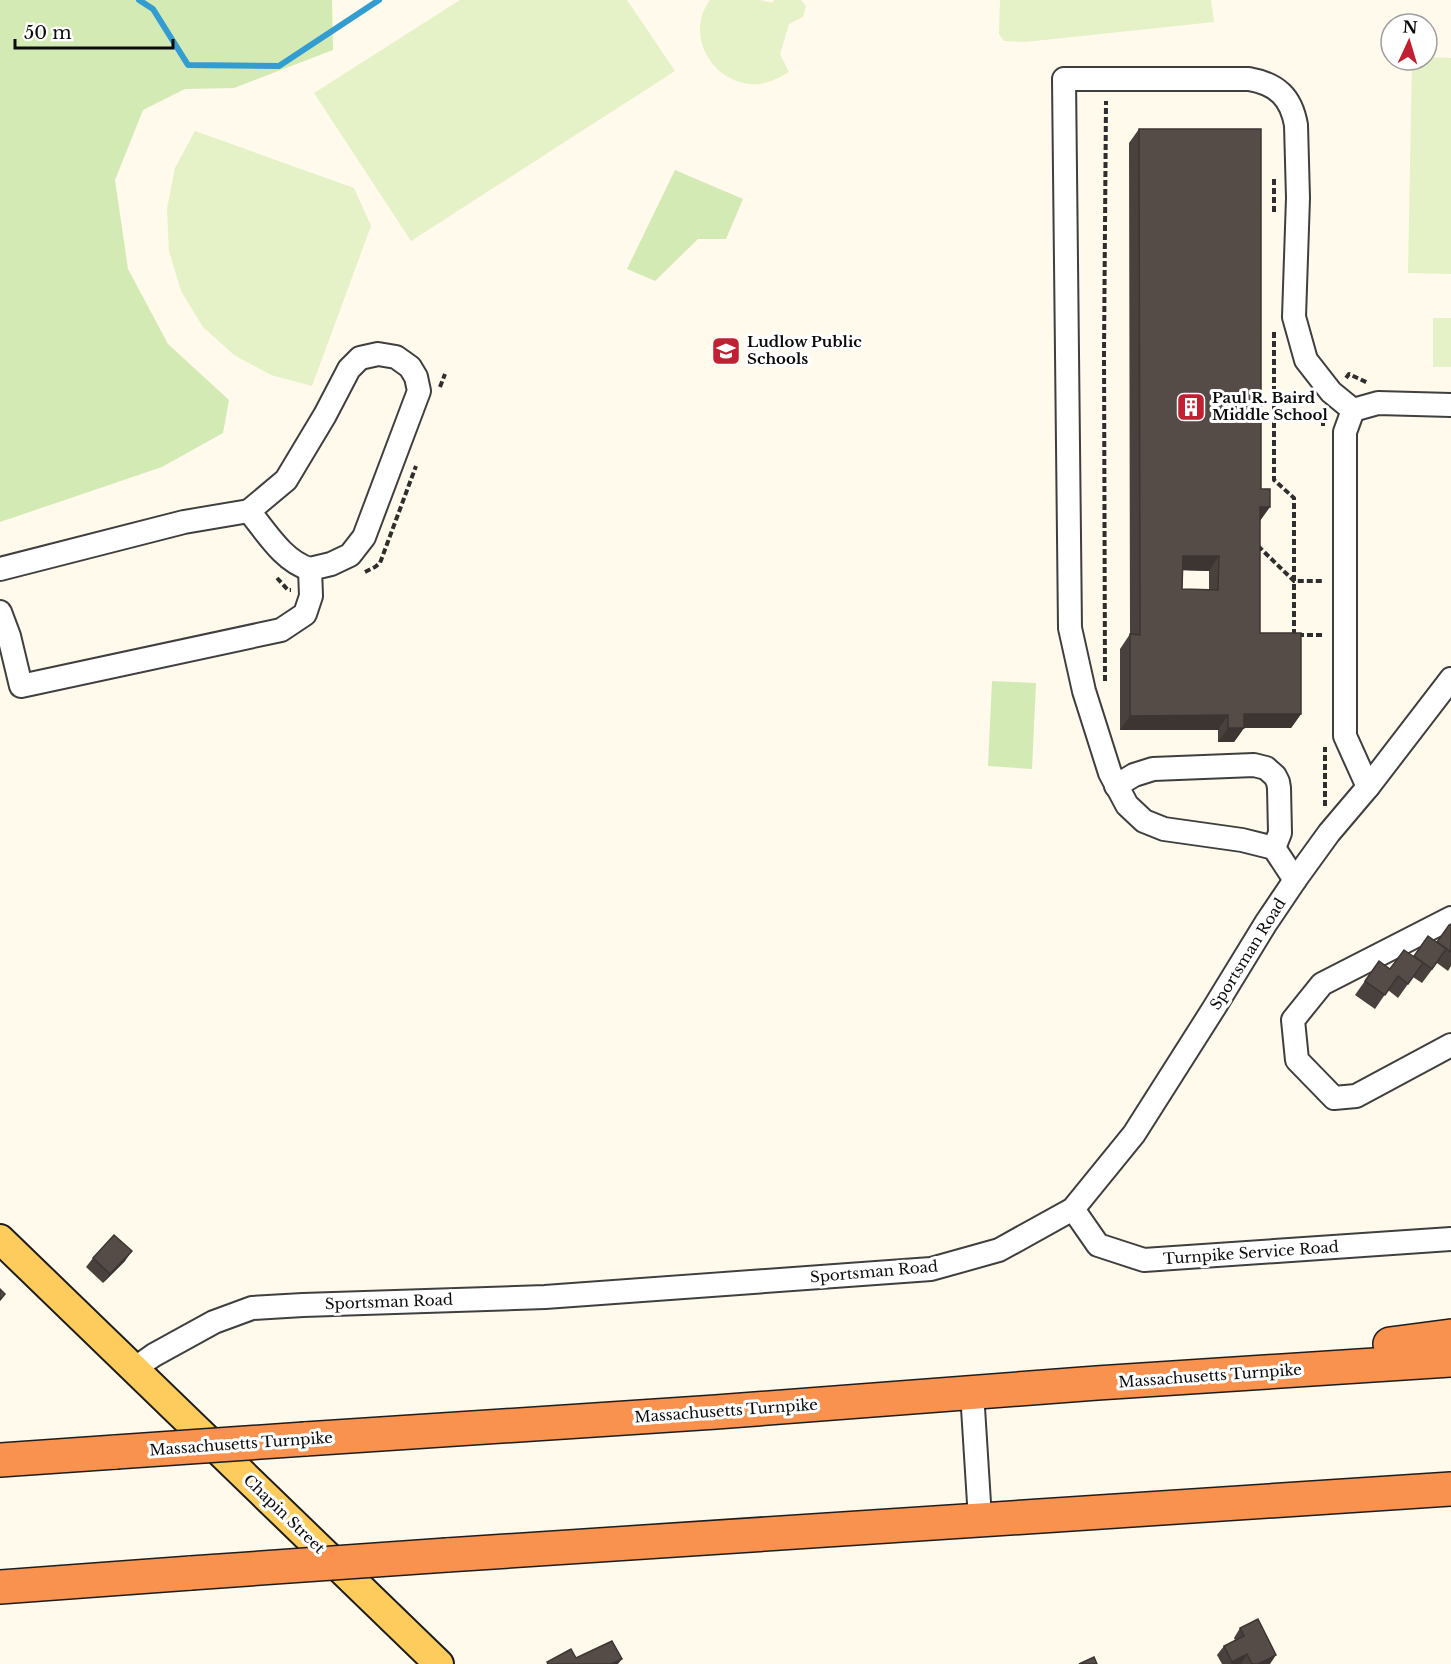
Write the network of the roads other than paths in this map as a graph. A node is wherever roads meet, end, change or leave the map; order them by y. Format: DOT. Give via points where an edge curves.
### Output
graph roads {
  1 [pos="1451,405"];
  2 [pos="1353,410"];
  3 [pos="249,511"];
  4 [pos="0,569"];
  5 [pos="310,569"];
  6 [pos="0,612"];
  7 [pos="1451,679"];
  8 [pos="1116,786"];
  9 [pos="1368,788"];
  10 [pos="1274,848"];
  11 [pos="1295,880"];
  12 [pos="1451,918"];
  13 [pos="1451,1045"];
  14 [pos="1073,1209"];
  15 [pos="0,1239"];
  16 [pos="1451,1239"];
  17 [pos="1451,1336"];
  18 [pos="1451,1360"];
  19 [pos="134,1369"];
  20 [pos="1097,1383"];
  21 [pos="972,1392"];
  22 [pos="0,1460"];
  23 [pos="1451,1489"];
  24 [pos="980,1519"];
  25 [pos="0,1587"];
  26 [pos="439,1664"];
  1 -- 2 [label="street" via="1378,403"];
  2 -- 8 [label="street" via="1331,392 1306,360 1294,316 1296,125 1292,108 1281,93 1249,79 1064,79 1070,628 1084,691"];
  2 -- 9 [label="street" via="1345,432 1345,736"];
  3 -- 4 [label="street" via="184,522"];
  3 -- 5 [label="street" via="283,552 299,566"];
  3 -- 5 [label="street" via="286,480 349,369 360,358 378,354 396,357 410,367 419,391 364,537 350,555"];
  5 -- 6 [label="street" via="311,596 305,614 281,630 21,686"];
  7 -- 9 [label="street, Sportsman Road"];
  8 -- 10 [label="street" via="1126,805 1144,821 1164,829"];
  8 -- 10 [label="street" via="1153,769 1254,765 1266,768 1275,776 1279,788 1280,832"];
  9 -- 11 [label="street, Sportsman Road"];
  10 -- 11 [label="street"];
  11 -- 14 [label="street, Sportsman Road" via="1134,1134"];
  12 -- 13 [label="street" via="1322,984 1293,1020 1297,1060 1334,1098 1356,1096"];
  14 -- 16 [label="street, Turnpike Service Road" via="1098,1245 1144,1260"];
  14 -- 19 [label="street, Sportsman Road" via="999,1250 931,1269 545,1297 252,1308 214,1322"];
  15 -- 19 [label="main road, Chapin Street"];
  17 -- 20 [label="highway"];
  18 -- 20 [label="highway, Massachusetts Turnpike"];
  19 -- 26 [label="main road, Chapin Street"];
  20 -- 21 [label="highway, Massachusetts Turnpike"];
  21 -- 22 [label="highway, Massachusetts Turnpike, bridge"];
  21 -- 24 [label="street"];
  23 -- 24 [label="highway"];
  24 -- 25 [label="highway, bridge"];
}
